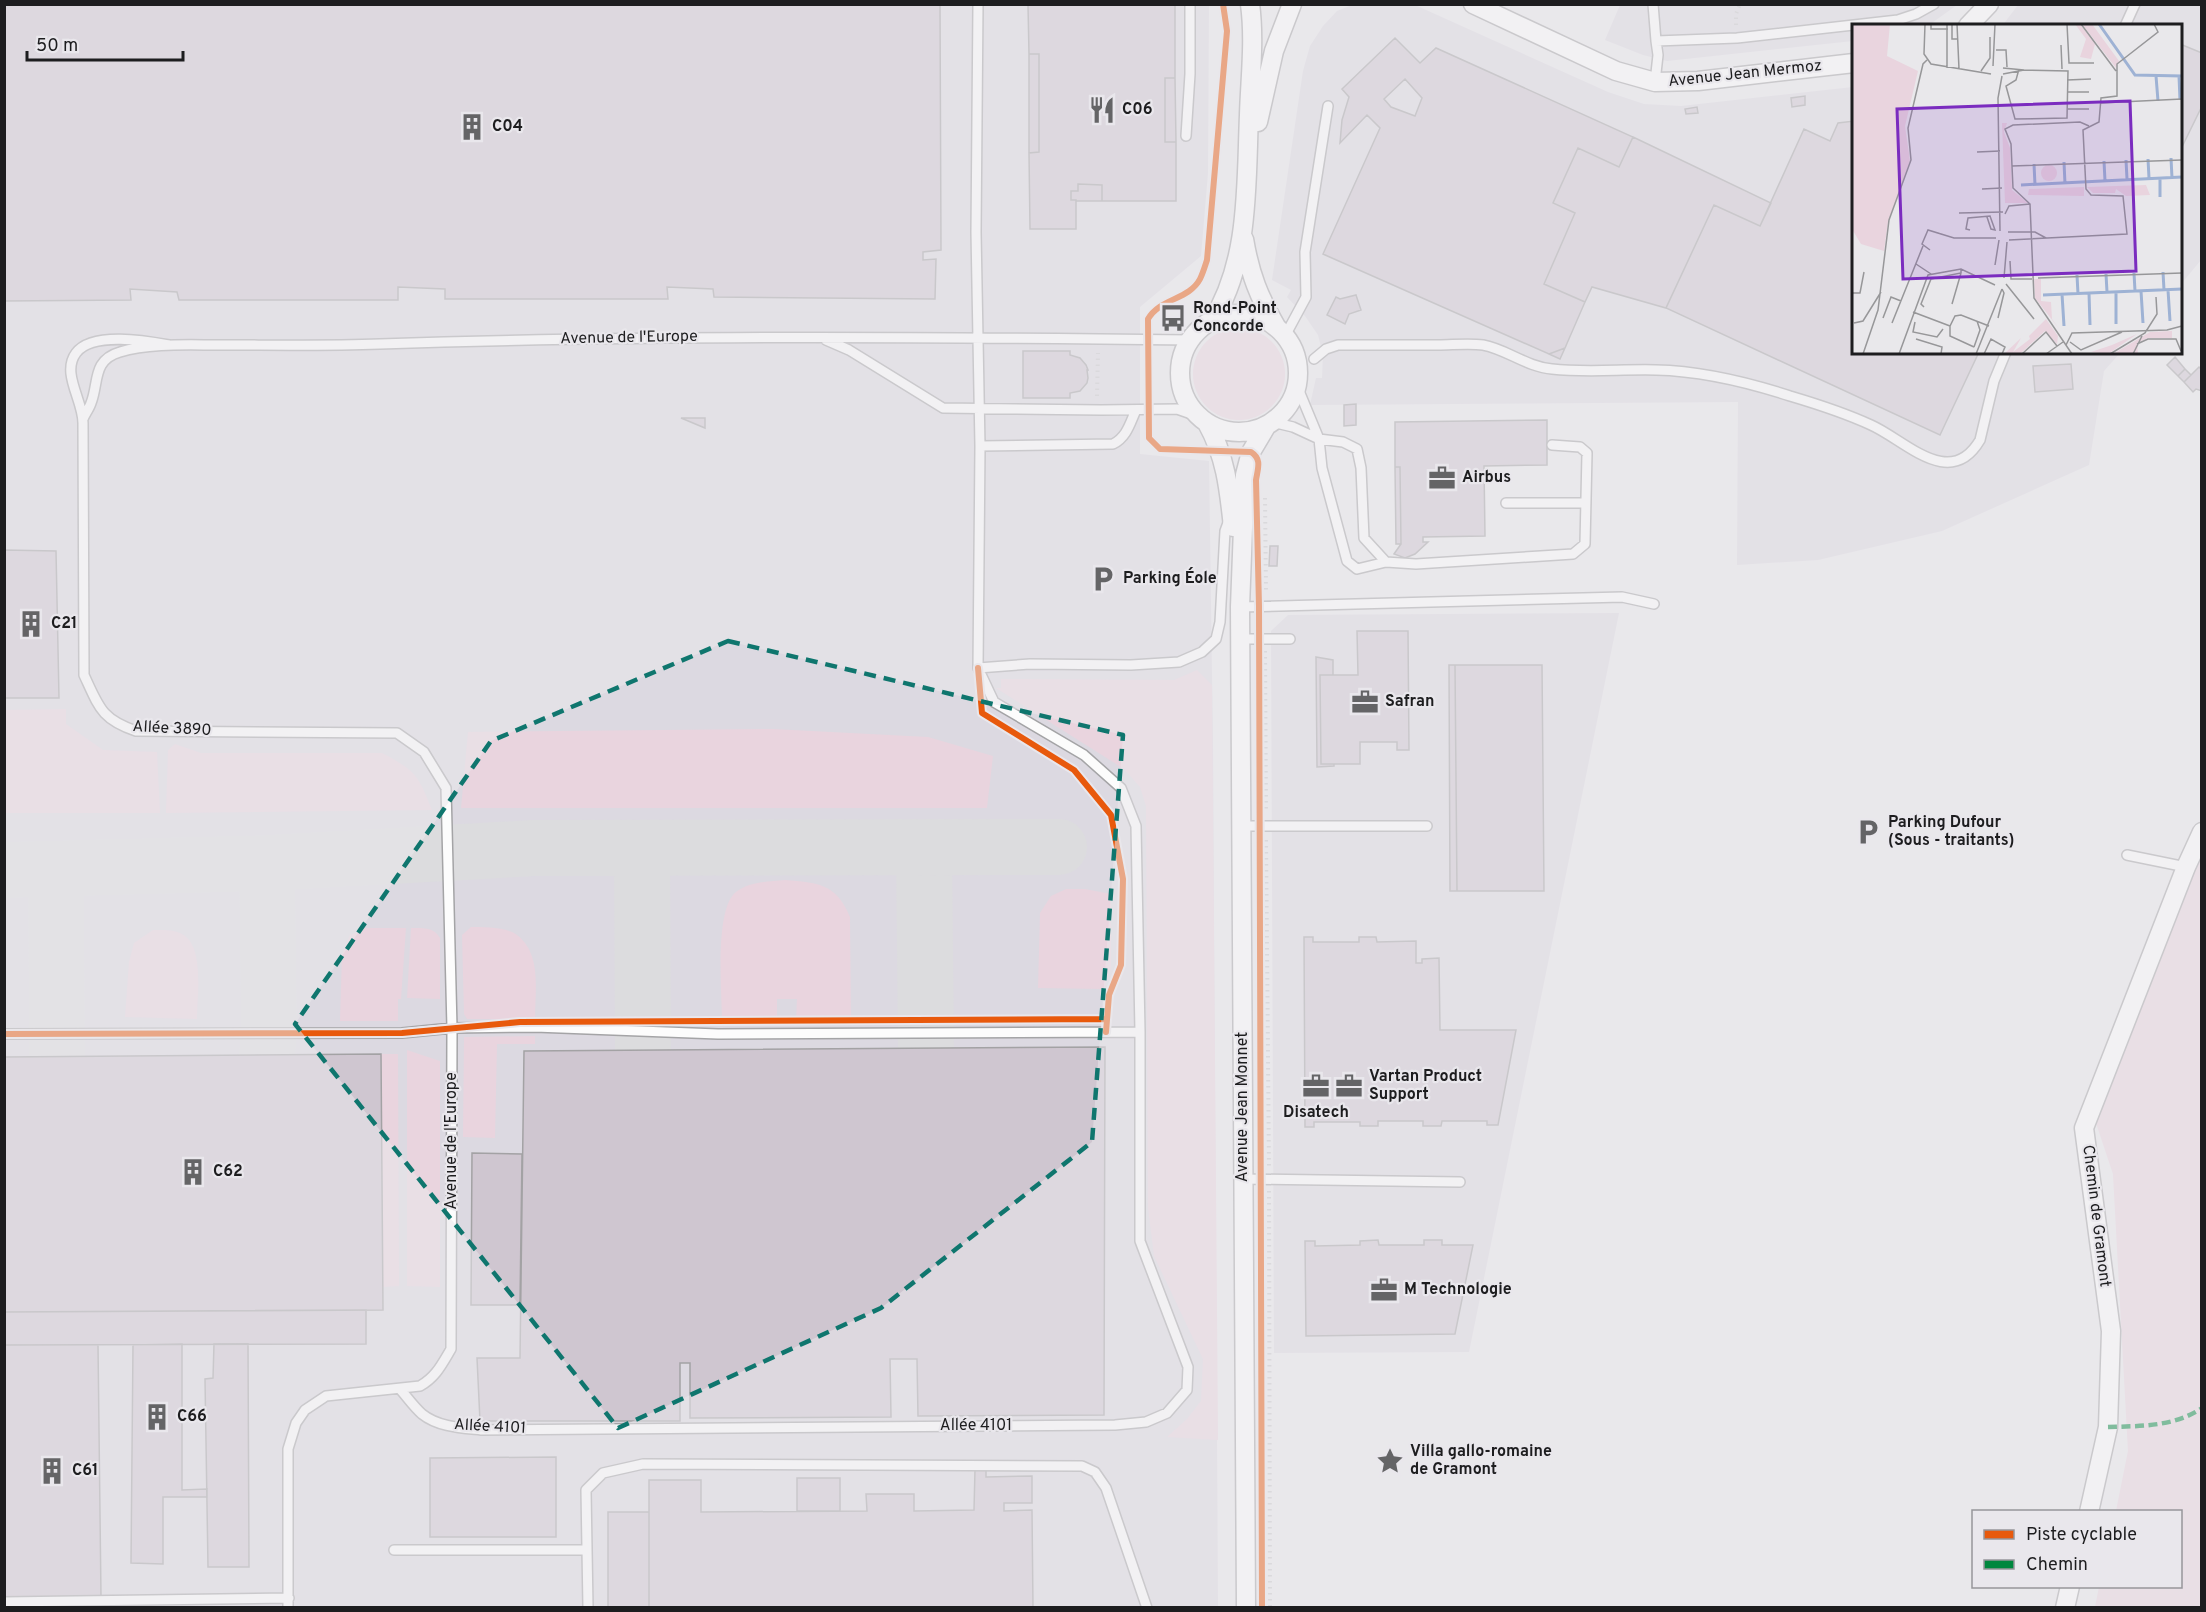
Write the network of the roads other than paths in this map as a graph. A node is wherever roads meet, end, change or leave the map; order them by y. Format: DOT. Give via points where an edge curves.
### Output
graph roads {
  1 [pos="978,4"];
  2 [pos="1190,4"];
  3 [pos="1250,4"];
  4 [pos="1292,4"];
  5 [pos="1473,4"];
  6 [pos="1653,4"];
  7 [pos="1934,4"];
  8 [pos="1989,4"];
  9 [pos="2135,4"];
  10 [pos="1862,24"];
  11 [pos="1970,24"];
  12 [pos="2126,24"];
  13 [pos="1852,25"];
  14 [pos="1656,41"];
  15 [pos="1852,63"];
  16 [pos="1655,82"];
  17 [pos="1328,106"];
  18 [pos="1186,136"];
  19 [pos="1247,167"];
  20 [pos="1243,232"];
  21 [pos="1212,321"];
  22 [pos="1282,334"];
  23 [pos="817,337"];
  24 [pos="980,338"];
  25 [pos="1191,340"];
  26 [pos="169,345"];
  27 [pos="2005,354"];
  28 [pos="1314,359"];
  29 [pos="1297,386"];
  30 [pos="980,410"];
  31 [pos="1136,410"];
  32 [pos="83,419"];
  33 [pos="1204,420"];
  34 [pos="1270,423"];
  35 [pos="1319,439"];
  36 [pos="1552,445"];
  37 [pos="980,446"];
  38 [pos="1506,502"];
  39 [pos="1586,503"];
  40 [pos="1232,512"];
  41 [pos="1386,562"];
  42 [pos="1654,604"];
  43 [pos="1240,607"];
  44 [pos="1254,639"];
  45 [pos="1290,639"];
  46 [pos="978,668"];
  47 [pos="446,789"];
  48 [pos="1427,825"];
  49 [pos="1255,826"];
  50 [pos="2202,832"];
  51 [pos="2127,855"];
  52 [pos="2186,867"];
  53 [pos="452,1028"];
  54 [pos="1140,1032"];
  55 [pos="4,1034"];
  56 [pos="1243,1179"];
  57 [pos="1460,1182"];
  58 [pos="400,1389"];
  59 [pos="2089,1510"];
  60 [pos="394,1550"];
  61 [pos="587,1550"];
  62 [pos="2070,1588"];
  63 [pos="4,1602"];
  64 [pos="288,1603"];
  65 [pos="588,1608"];
  66 [pos="1147,1608"];
  67 [pos="1246,1608"];
  68 [pos="2065,1608"];
  1 -- 24 [label="lane" via="976,232"];
  2 -- 18 [label="lane"];
  3 -- 19 [label="street"];
  4 -- 19 [label="street" via="1274,51"];
  5 -- 16 [label="street, Avenue Jean Mermoz" via="1616,71"];
  6 -- 14 [label="lane"];
  7 -- 10 [label="lane" via="1898,20"];
  8 -- 11 [label="street"];
  9 -- 12 [label="lane"];
  13 -- 14 [label="lane" via="1737,38"];
  14 -- 16 [label="lane"];
  15 -- 16 [label="street, Avenue Jean Mermoz" via="1698,81"];
  17 -- 22 [label="lane" via="1305,252 1306,297"];
  19 -- 20 [label="street"];
  20 -- 21 [label="street" via="1231,279"];
  20 -- 22 [label="street" via="1249,269"];
  21 -- 22 [label="street" via="1226,316 1254,317"];
  21 -- 25 [label="street"];
  22 -- 29 [label="street" via="1296,361"];
  23 -- 24 [label="lane, Avenue de l'Europe"];
  23 -- 26 [label="lane, Avenue de l'Europe"];
  23 -- 30 [label="lane" via="849,350 943,408"];
  24 -- 25 [label="lane, Avenue de l'Europe"];
  24 -- 30 [label="lane"];
  25 -- 33 [label="street" via="1183,355 1182,389"];
  26 -- 32 [label="lane" via="107,357 100,366 92,402"];
  26 -- 32 [label="lane" via="112,339 89,344 76,352 70,373"];
  27 -- 28 [label="lane" via="1976,448 1966,456 1943,462 1916,453 1872,425 1820,405 1709,375 1657,370 1550,369 1484,345 1338,345"];
  29 -- 34 [label="street" via="1292,400"];
  29 -- 35 [label="lane"];
  30 -- 31 [label="lane"];
  30 -- 37 [label="lane"];
  31 -- 33 [label="lane" via="1177,409"];
  31 -- 37 [label="lane" via="1125,434 1113,444"];
  32 -- 47 [label="lane, Allée 3890" via="84,675 101,711 117,724 136,731 397,733 424,752"];
  33 -- 34 [label="street" via="1219,429 1237,432 1256,430"];
  33 -- 40 [label="street, Avenue Jean Monnet" via="1221,451"];
  34 -- 35 [label="lane" via="1293,427"];
  34 -- 43 [label="street, Avenue Jean Monnet" via="1251,452 1245,475"];
  35 -- 41 [label="lane" via="1343,442 1357,449 1364,538"];
  35 -- 41 [label="lane" via="1322,468 1347,561 1357,569"];
  36 -- 39 [label="lane" via="1580,447 1587,453"];
  37 -- 46 [label="lane"];
  38 -- 39 [label="lane"];
  39 -- 41 [label="lane" via="1585,544 1573,554 1416,564"];
  40 -- 43 [label="street, Avenue Jean Monnet"];
  40 -- 46 [label="lane" via="1225,531 1220,622 1216,639 1202,652 1179,662"];
  42 -- 43 [label="lane" via="1622,597"];
  43 -- 44 [label="street, Avenue Jean Monnet"];
  44 -- 45 [label="lane"];
  44 -- 49 [label="street, Avenue Jean Monnet"];
  46 -- 54 [label="lane, Allée 4101" via="994,702 1084,755 1121,788 1136,826"];
  47 -- 53 [label="lane, Avenue de l'Europe"];
  48 -- 49 [label="lane"];
  49 -- 56 [label="street, Avenue Jean Monnet"];
  50 -- 52 [label="street, Chemin de Gramont"];
  51 -- 52 [label="lane"];
  52 -- 59 [label="street, Chemin de Gramont" via="2084,1128 2110,1331 2108,1427"];
  53 -- 54 [label="lane" via="535,1026 718,1034"];
  53 -- 55 [label="lane" via="402,1033"];
  53 -- 58 [label="lane, Avenue de l'Europe" via="451,1349 431,1380"];
  54 -- 58 [label="lane, Allée 4101" via="1140,1241 1188,1367 1187,1390 1167,1413 1146,1422 1114,1425 481,1430 441,1424 423,1415"];
  56 -- 57 [label="lane"];
  56 -- 67 [label="street, Avenue Jean Monnet"];
  58 -- 64 [label="lane, Avenue de l'Europe" via="326,1396 304,1410 296,1423 288,1449"];
  60 -- 61 [label="lane"];
  61 -- 65 [label="lane"];
  61 -- 66 [label="lane" via="586,1490 603,1473 643,1464 1082,1466 1095,1472 1106,1488"];
  62 -- 68 [label="street"];
  63 -- 64 [label="lane"];
}
